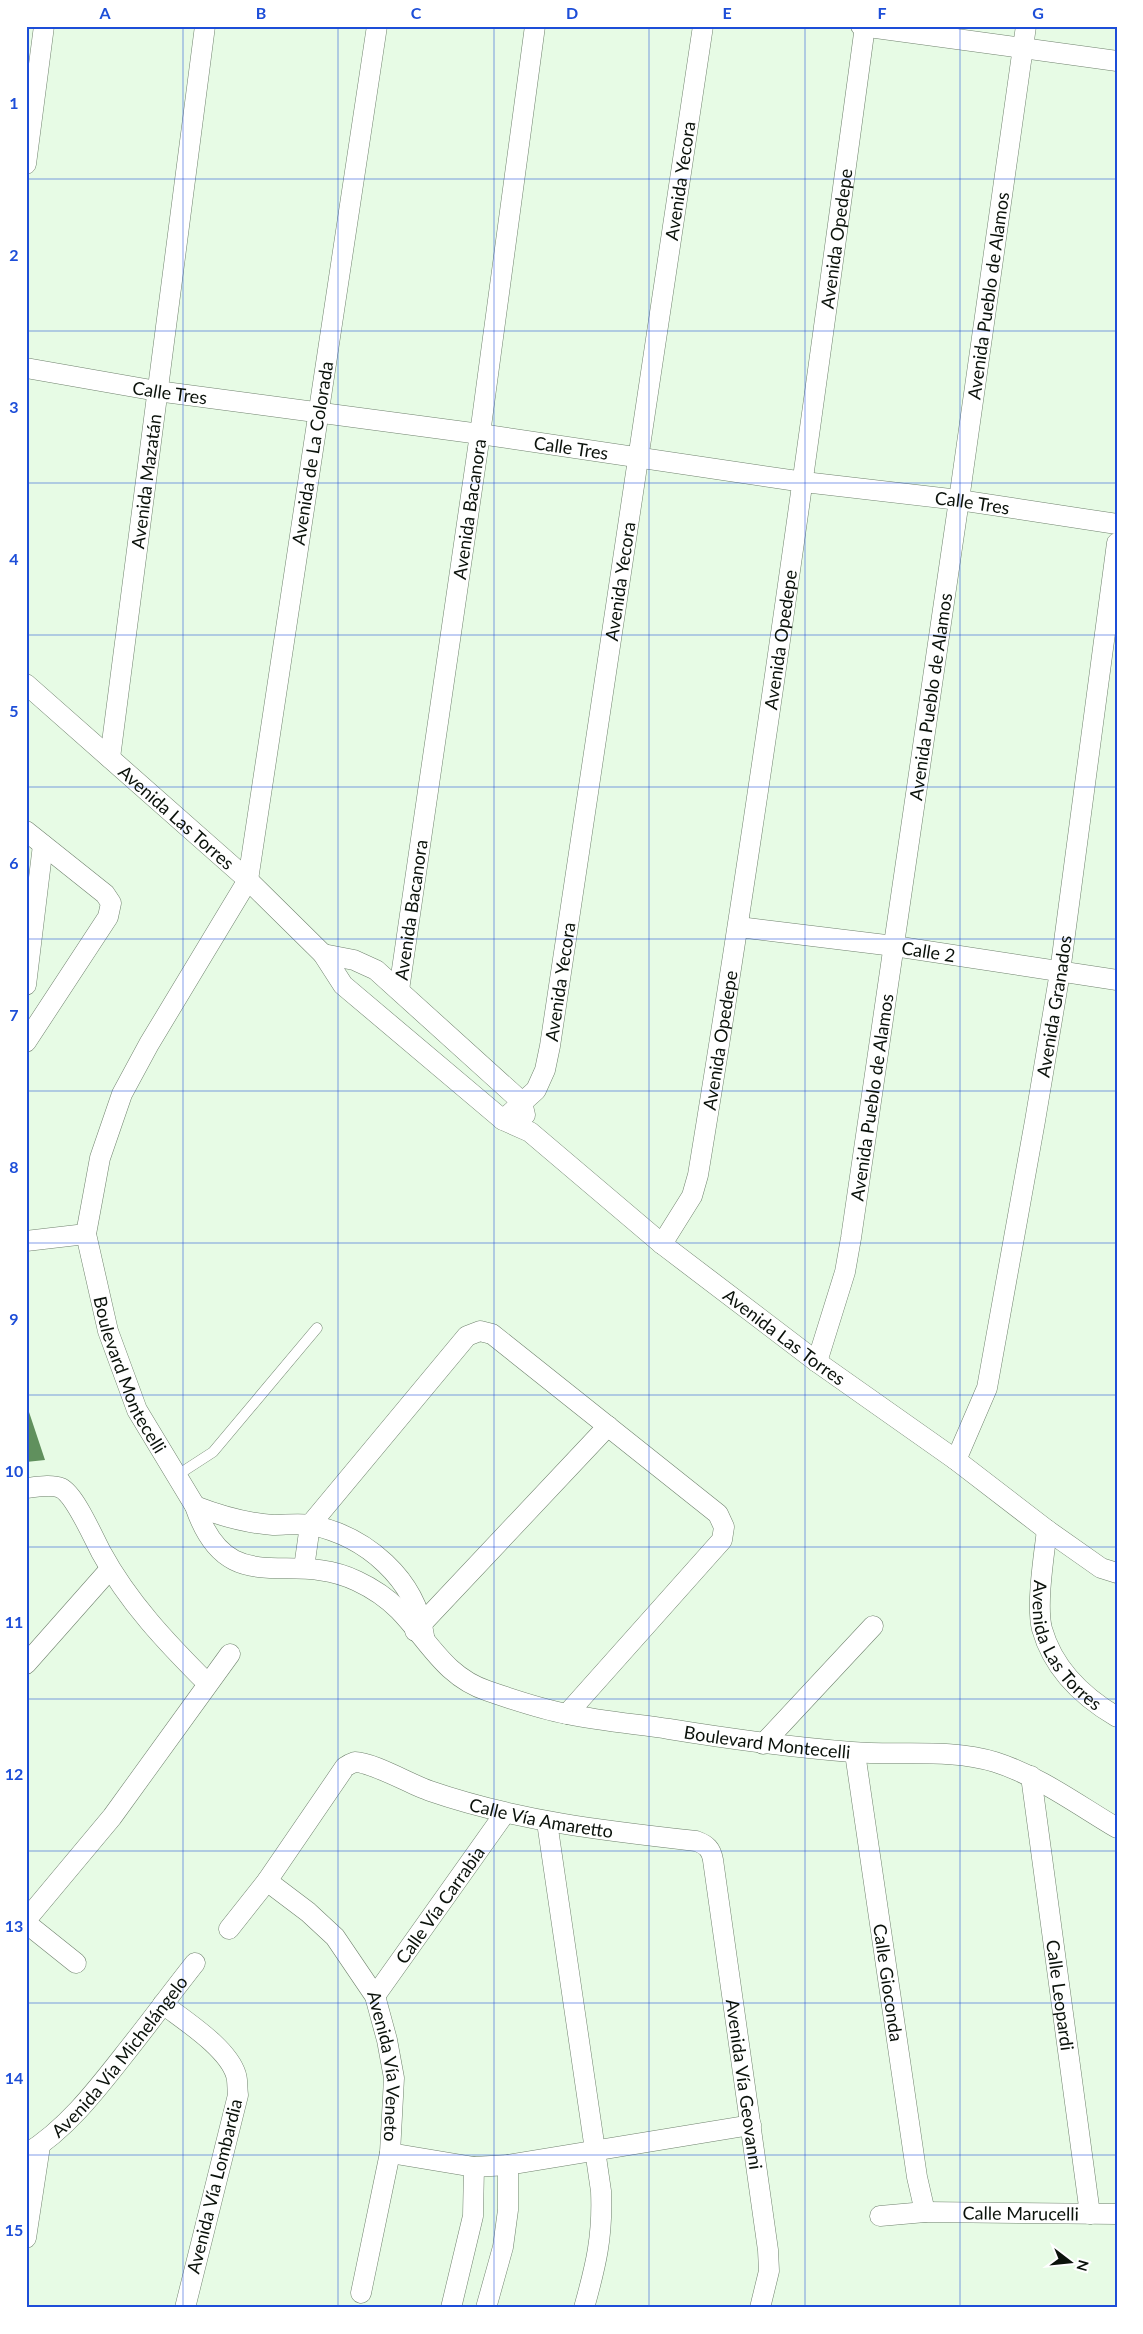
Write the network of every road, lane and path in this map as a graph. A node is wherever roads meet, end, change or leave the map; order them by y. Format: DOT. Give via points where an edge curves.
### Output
graph roads {
  1 [pos="44,26"];
  2 [pos="205,26"];
  3 [pos="378,26"];
  4 [pos="535,26"];
  5 [pos="703,26"];
  6 [pos="861,26"];
  7 [pos="1026,26"];
  8 [pos="865,27"];
  9 [pos="1023,48"];
  10 [pos="1117,61"];
  11 [pos="26,164"];
  12 [pos="26,368"];
  13 [pos="157,391"];
  14 [pos="318,412"];
  15 [pos="480,434"];
  16 [pos="637,458"];
  17 [pos="804,482"];
  18 [pos="959,500"];
  19 [pos="1117,524"];
  20 [pos="1117,543"];
  21 [pos="26,684"];
  22 [pos="110,758"];
  23 [pos="26,831"];
  24 [pos="43,845"];
  25 [pos="248,880"];
  26 [pos="739,927"];
  27 [pos="894,946"];
  28 [pos="323,954"];
  29 [pos="1060,972"];
  30 [pos="1117,980"];
  31 [pos="26,985"];
  32 [pos="399,990"];
  33 [pos="26,1042"];
  34 [pos="522,1102"];
  35 [pos="503,1120"];
  36 [pos="530,1132"];
  37 [pos="86,1234"];
  38 [pos="26,1241"];
  39 [pos="662,1244"];
  40 [pos="316,1328"];
  41 [pos="817,1362"];
  42 [pos="608,1426"];
  43 [pos="956,1460"];
  44 [pos="176,1476"];
  45 [pos="26,1488"];
  46 [pos="195,1506"];
  47 [pos="310,1525"];
  48 [pos="1047,1530"];
  49 [pos="304,1568"];
  50 [pos="110,1569"];
  51 [pos="1117,1573"];
  52 [pos="873,1626"];
  53 [pos="421,1632"];
  54 [pos="230,1654"];
  55 [pos="26,1664"];
  56 [pos="207,1683"];
  57 [pos="567,1714"];
  58 [pos="1117,1717"];
  59 [pos="763,1744"];
  60 [pos="855,1753"];
  61 [pos="1031,1776"];
  62 [pos="505,1813"];
  63 [pos="547,1822"];
  64 [pos="1117,1828"];
  65 [pos="713,1860"];
  66 [pos="267,1881"];
  67 [pos="26,1922"];
  68 [pos="229,1929"];
  69 [pos="76,1963"];
  70 [pos="195,1963"];
  71 [pos="375,1996"];
  72 [pos="163,2004"];
  73 [pos="751,2125"];
  74 [pos="33,2150"];
  75 [pos="595,2150"];
  76 [pos="390,2153"];
  77 [pos="508,2165"];
  78 [pos="474,2167"];
  79 [pos="925,2212"];
  80 [pos="1090,2214"];
  81 [pos="1117,2214"];
  82 [pos="880,2216"];
  83 [pos="26,2238"];
  84 [pos="361,2293"];
  85 [pos="185,2308"];
  86 [pos="451,2308"];
  87 [pos="486,2308"];
  88 [pos="584,2308"];
  89 [pos="760,2308"];
  1 -- 11 [label="street"];
  2 -- 13 [label="street, Avenida Mazatán"];
  3 -- 14 [label="street, Avenida de La Colorada"];
  4 -- 15 [label="street, Avenida Bacanora"];
  5 -- 16 [label="street, Avenida Yecora"];
  6 -- 8 [label="street"];
  7 -- 9 [label="street, Avenida Pueblo de Alamos"];
  8 -- 9 [label="street"];
  8 -- 17 [label="street, Avenida Opedepe"];
  9 -- 10 [label="street"];
  9 -- 18 [label="street, Avenida Pueblo de Alamos"];
  12 -- 13 [label="street, Calle Tres"];
  13 -- 14 [label="street, Calle Tres"];
  13 -- 22 [label="street, Avenida Mazatán"];
  14 -- 15 [label="street, Calle Tres"];
  14 -- 25 [label="street, Avenida de La Colorada"];
  15 -- 16 [label="street, Calle Tres"];
  15 -- 32 [label="street, Avenida Bacanora"];
  16 -- 17 [label="street, Calle Tres"];
  16 -- 34 [label="street, Avenida Yecora" via="550,1046 545,1070 536,1090"];
  17 -- 18 [label="street, Calle Tres"];
  17 -- 26 [label="street, Avenida Opedepe"];
  18 -- 19 [label="street, Calle Tres"];
  18 -- 27 [label="street, Avenida Pueblo de Alamos"];
  20 -- 29 [label="street, Avenida Granados"];
  21 -- 22 [label="street, Avenida Las Torres"];
  22 -- 25 [label="street, Avenida Las Torres"];
  23 -- 24 [label="street"];
  24 -- 31 [label="street"];
  24 -- 33 [label="street" via="105,894 111,904 108,917"];
  25 -- 28 [label="street, Avenida Las Torres"];
  25 -- 37 [label="street" via="122,1094 100,1158"];
  26 -- 27 [label="street, Calle 2"];
  26 -- 39 [label="street, Avenida Opedepe" via="698,1176 692,1196"];
  27 -- 29 [label="street, Calle 2"];
  27 -- 41 [label="street, Avenida Pueblo de Alamos" via="845,1272"];
  28 -- 32 [label="street" via="354,960 376,970"];
  28 -- 35 [label="street, Avenida Las Torres" via="343,984"];
  29 -- 30 [label="street, Calle 2"];
  29 -- 43 [label="street, Avenida Granados" via="987,1388"];
  32 -- 34 [label="street"];
  34 -- 35 [label="street, Avenida Yecora"];
  34 -- 36 [label="street"];
  35 -- 36 [label="street, Avenida Las Torres"];
  36 -- 39 [label="street, Avenida Las Torres"];
  37 -- 38 [label="street"];
  37 -- 44 [label="street, Boulevard Montecelli" via="108,1330 133,1401"];
  39 -- 41 [label="street, Avenida Las Torres"];
  40 -- 44 [label="lane" via="213,1452"];
  41 -- 43 [label="street, Avenida Las Torres"];
  42 -- 47 [label="street" via="492,1334 480,1331 467,1336"];
  42 -- 53 [label="street"];
  42 -- 57 [label="street" via="718,1514 724,1527 722,1540"];
  43 -- 48 [label="street, Avenida Las Torres"];
  44 -- 46 [label="street, Boulevard Montecelli"];
  45 -- 50 [label="street" via="61,1488 72,1500"];
  46 -- 47 [label="street, Boulevard Montecelli" via="256,1524"];
  46 -- 49 [label="street, Boulevard Montecelli" via="210,1539 236,1563 272,1569"];
  47 -- 49 [label="street"];
  47 -- 53 [label="street, Boulevard Montecelli" via="341,1533 370,1549 394,1571 411,1598"];
  48 -- 51 [label="street, Avenida Las Torres" via="1102,1568"];
  48 -- 58 [label="street, Avenida Las Torres" via="1041,1591 1042,1628 1072,1683"];
  49 -- 53 [label="street, Boulevard Montecelli" via="355,1580 379,1593"];
  50 -- 55 [label="street"];
  50 -- 56 [label="street" via="146,1618"];
  52 -- 59 [label="street"];
  53 -- 57 [label="street, Boulevard Montecelli" via="442,1662 460,1679 475,1687"];
  54 -- 56 [label="street"];
  56 -- 67 [label="street" via="112,1818"];
  57 -- 59 [label="street, Boulevard Montecelli"];
  59 -- 60 [label="street, Boulevard Montecelli"];
  60 -- 61 [label="street, Boulevard Montecelli" via="946,1754 993,1761"];
  60 -- 79 [label="street, Calle Gioconda" via="917,2177"];
  61 -- 64 [label="street, Boulevard Montecelli"];
  61 -- 80 [label="street, Calle Leopardi"];
  62 -- 63 [label="street, Calle Vía Amaretto"];
  62 -- 66 [label="street, Calle Vía Amaretto" via="460,1802 354,1762 345,1767"];
  62 -- 71 [label="street, Calle Vía Carrabia"];
  63 -- 65 [label="street, Calle Vía Amaretto" via="696,1841 705,1844"];
  63 -- 75 [label="street"];
  65 -- 73 [label="street, Avenida Vía Geovanni"];
  66 -- 68 [label="street"];
  66 -- 71 [label="street, Avenida Vía Veneto" via="308,1912 334,1937"];
  67 -- 69 [label="street"];
  70 -- 72 [label="street, Avenida Vía Michelángelo"];
  71 -- 76 [label="street, Avenida Vía Veneto" via="394,2078"];
  72 -- 74 [label="street, Avenida Vía Michelángelo" via="99,2087"];
  72 -- 85 [label="street, Avenida Vía Lombardia" via="209,2040 227,2059 236,2074 238,2095"];
  73 -- 75 [label="street"];
  73 -- 89 [label="street, Avenida Vía Geovanni" via="769,2271"];
  74 -- 83 [label="street"];
  75 -- 77 [label="street"];
  75 -- 88 [label="street" via="602,2224"];
  76 -- 78 [label="street"];
  76 -- 84 [label="street, Avenida Vía Veneto"];
  77 -- 78 [label="street"];
  77 -- 87 [label="street" via="508,2210 503,2247"];
  78 -- 86 [label="street" via="473,2216"];
  79 -- 80 [label="street, Calle Marucelli"];
  79 -- 82 [label="street, Calle Marucelli"];
  80 -- 81 [label="street, Calle Marucelli"];
}
